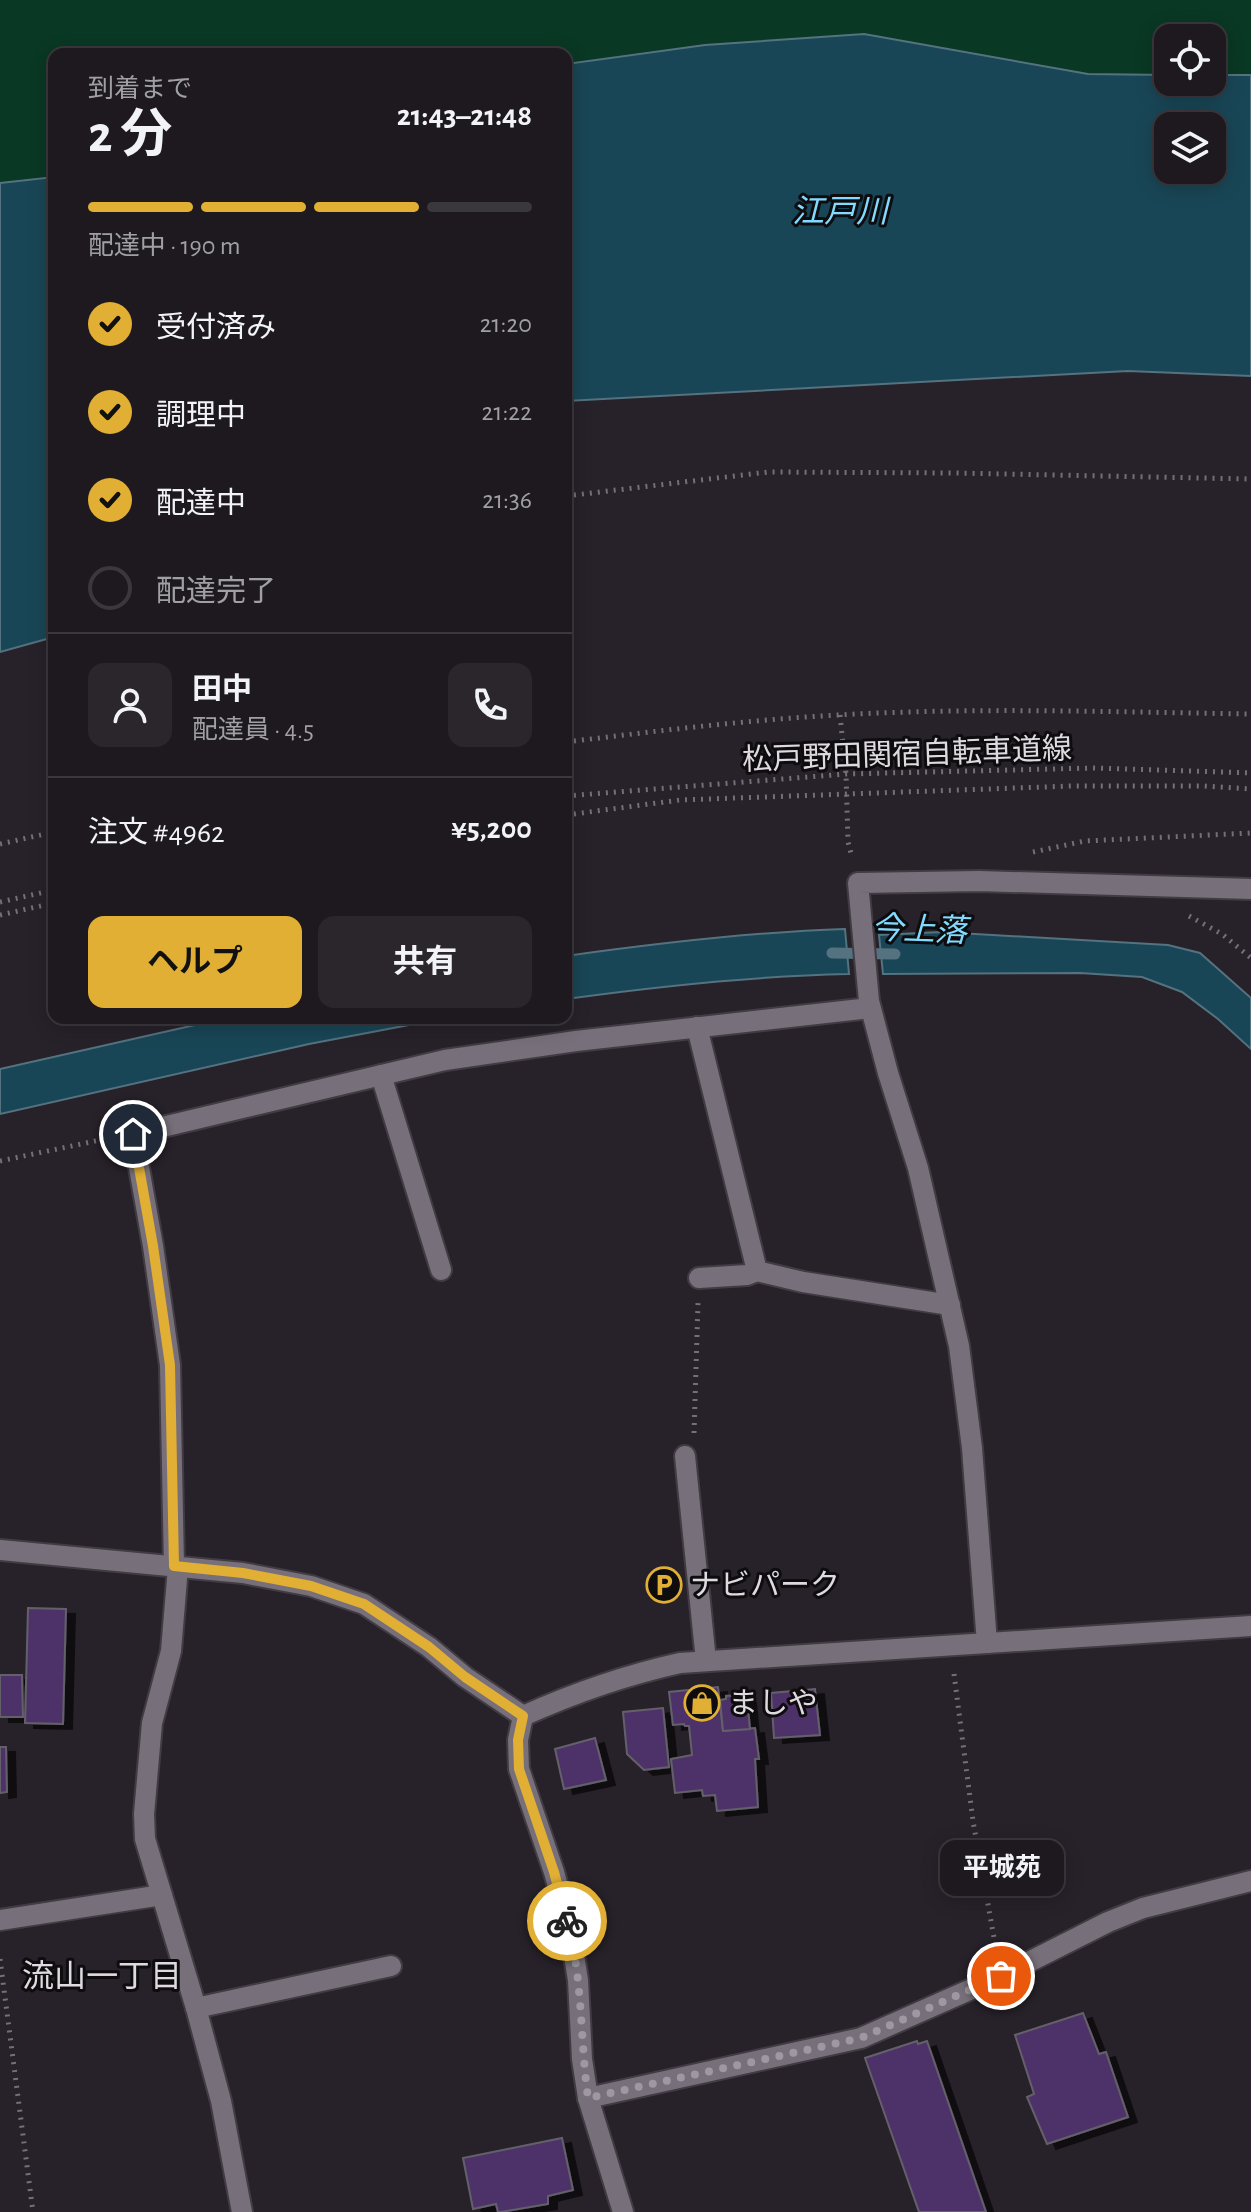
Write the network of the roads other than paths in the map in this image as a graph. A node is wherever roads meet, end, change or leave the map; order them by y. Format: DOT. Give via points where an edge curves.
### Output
graph roads {
  1 [pos="1251,889"];
  2 [pos="870,1004"];
  3 [pos="697,1027"];
  4 [pos="381,1075"];
  5 [pos="441,1270"];
  6 [pos="757,1271"];
  7 [pos="699,1278"];
  8 [pos="950,1305"];
  9 [pos="685,1456"];
  10 [pos="0,1550"];
  11 [pos="176,1567"];
  12 [pos="1251,1626"];
  13 [pos="987,1643"];
  14 [pos="706,1661"];
  15 [pos="523,1716"];
  16 [pos="1251,1881"];
  17 [pos="162,1895"];
  18 [pos="0,1920"];
  19 [pos="391,1966"];
  20 [pos="196,2008"];
  21 [pos="588,2098"];
  22 [pos="242,2212"];
  23 [pos="623,2212"];
  1 -- 2 [label="street" via="858,883"];
  2 -- 3 [label="street"];
  2 -- 8 [label="street" via="918,1168"];
  3 -- 4 [label="street" via="445,1060"];
  3 -- 6 [label="street"];
  4 -- 5 [label="street"];
  4 -- 11 [label="street" via="133,1134 170,1365"];
  6 -- 7 [label="street"];
  6 -- 8 [label="street"];
  8 -- 13 [label="street" via="967,1400"];
  9 -- 14 [label="street"];
  10 -- 11 [label="street"];
  11 -- 15 [label="street" via="311,1586 364,1604"];
  11 -- 17 [label="street" via="171,1651 152,1723 144,1814 145,1839"];
  12 -- 13 [label="street"];
  13 -- 14 [label="street"];
  14 -- 15 [label="street" via="651,1669"];
  15 -- 21 [label="street" via="519,1769 570,1931"];
  16 -- 21 [label="street" via="1108,1922 861,2038"];
  17 -- 18 [label="street"];
  17 -- 20 [label="street"];
  19 -- 20 [label="street"];
  20 -- 22 [label="street"];
  21 -- 23 [label="street"];
}
